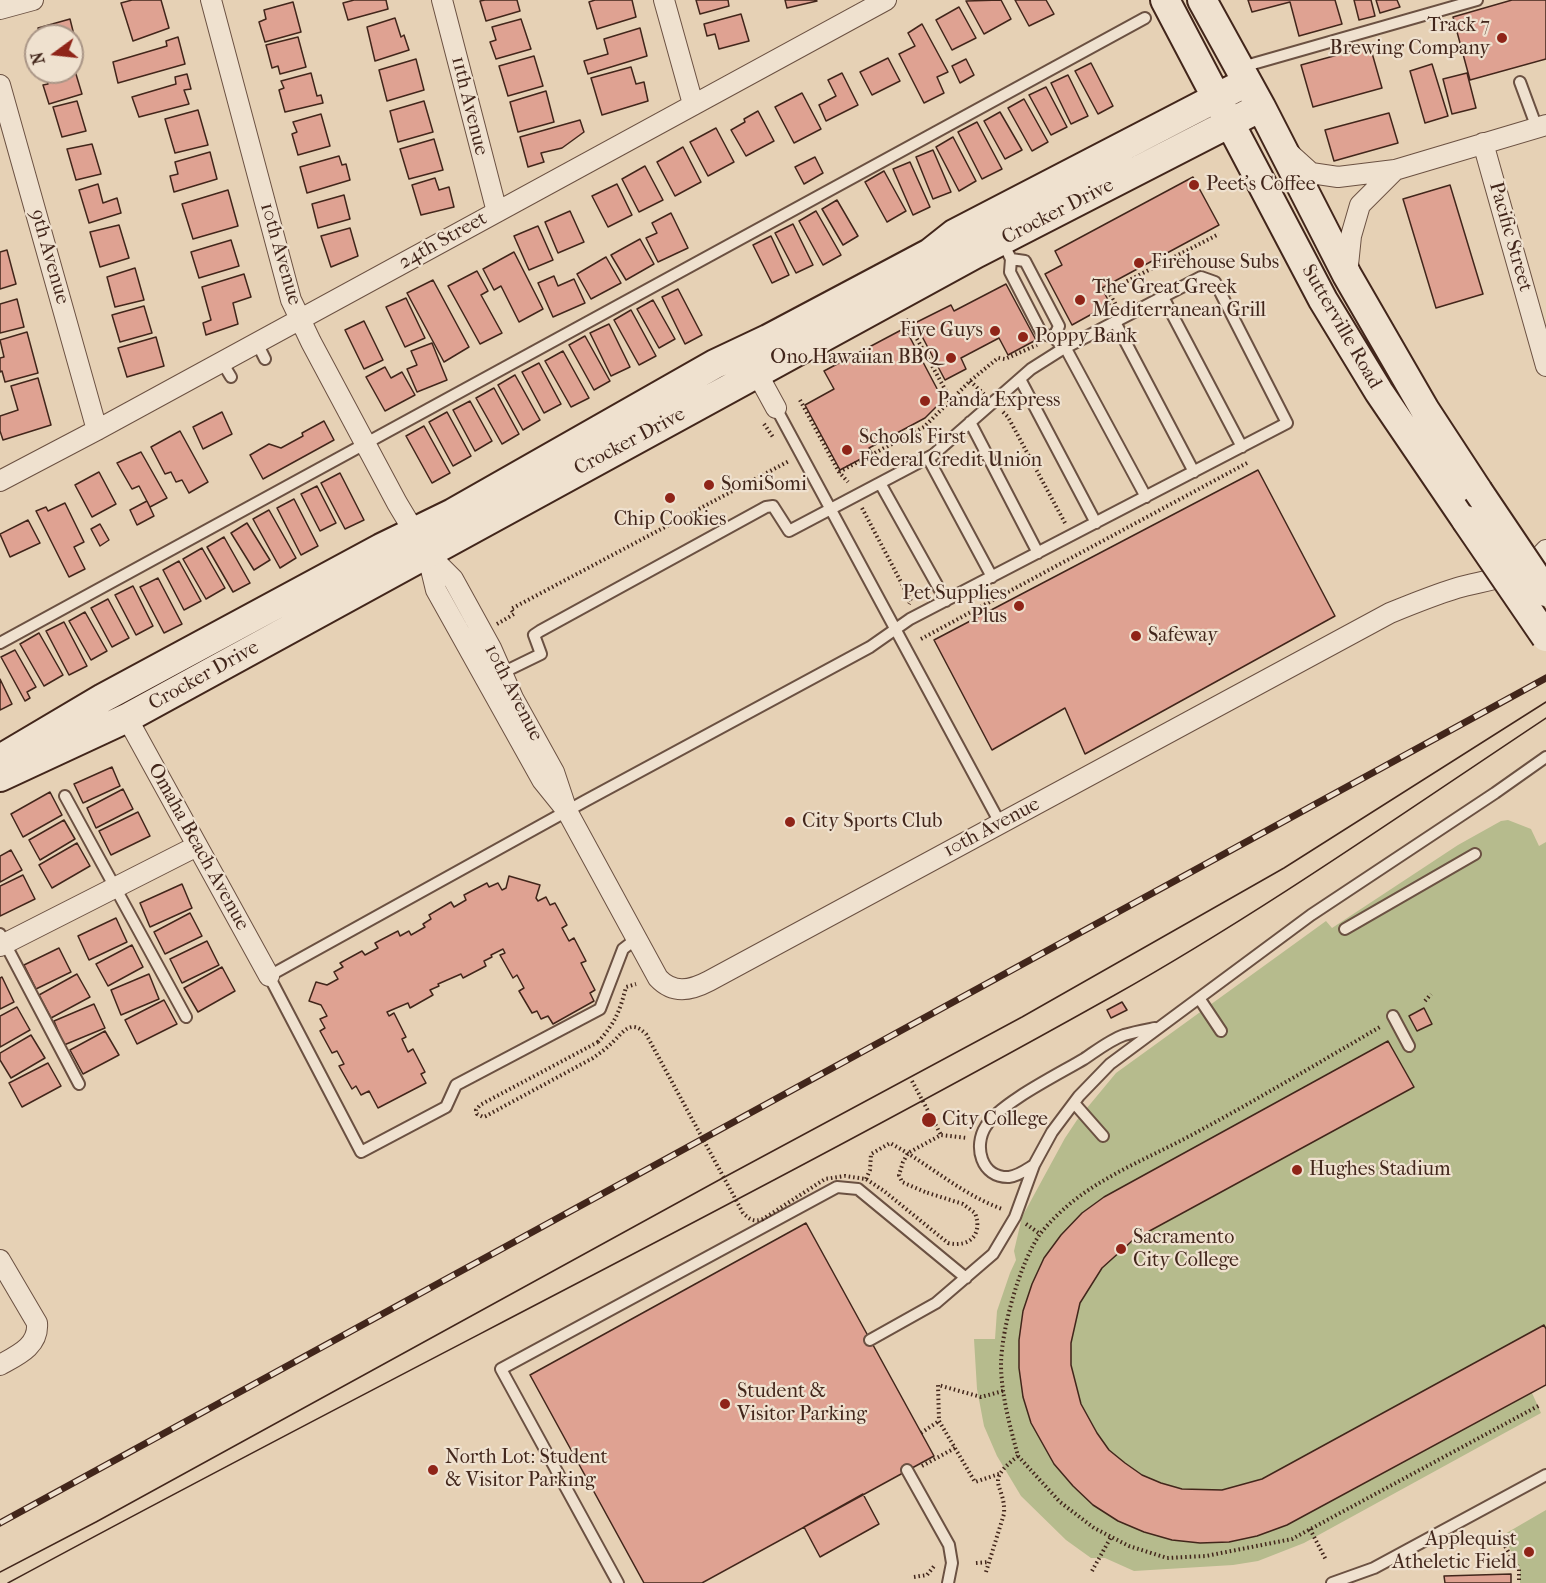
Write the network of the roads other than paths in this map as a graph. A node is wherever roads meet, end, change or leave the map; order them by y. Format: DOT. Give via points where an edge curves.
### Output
graph roads {
  1 [pos="33,0"];
  2 [pos="211,0"];
  3 [pos="442,0"];
  4 [pos="664,0"];
  5 [pos="886,0"];
  6 [pos="1202,0"];
  7 [pos="1477,0"];
  8 [pos="0,9"];
  9 [pos="1155,9"];
  10 [pos="1243,75"];
  11 [pos="1520,82"];
  12 [pos="0,85"];
  13 [pos="1216,99"];
  14 [pos="693,104"];
  15 [pos="1261,107"];
  16 [pos="1231,124"];
  17 [pos="1541,127"];
  18 [pos="1483,143"];
  19 [pos="1279,144"];
  20 [pos="1395,170"];
  21 [pos="497,212"];
  22 [pos="1006,250"];
  23 [pos="1347,275"];
  24 [pos="1163,297"];
  25 [pos="300,319"];
  26 [pos="1115,322"];
  27 [pos="1054,337"];
  28 [pos="1063,349"];
  29 [pos="751,362"];
  30 [pos="1546,366"];
  31 [pos="1020,379"];
  32 [pos="776,408"];
  33 [pos="970,422"];
  34 [pos="97,430"];
  35 [pos="365,443"];
  36 [pos="1242,447"];
  37 [pos="928,458"];
  38 [pos="1194,471"];
  39 [pos="0,481"];
  40 [pos="880,483"];
  41 [pos="1146,497"];
  42 [pos="830,510"];
  43 [pos="1096,523"];
  44 [pos="421,543"];
  45 [pos="1546,550"];
  46 [pos="1038,553"];
  47 [pos="992,577"];
  48 [pos="1546,592"];
  49 [pos="946,601"];
  50 [pos="896,631"];
  51 [pos="1546,637"];
  52 [pos="0,643"];
  53 [pos="502,673"];
  54 [pos="127,718"];
  55 [pos="1546,757"];
  56 [pos="0,759"];
  57 [pos="0,777"];
  58 [pos="65,796"];
  59 [pos="567,811"];
  60 [pos="1000,823"];
  61 [pos="198,846"];
  62 [pos="1475,854"];
  63 [pos="116,887"];
  64 [pos="1345,929"];
  65 [pos="636,939"];
  66 [pos="2,941"];
  67 [pos="269,976"];
  68 [pos="1199,998"];
  69 [pos="1393,1016"];
  70 [pos="186,1017"];
  71 [pos="1159,1027"];
  72 [pos="1221,1031"];
  73 [pos="1409,1046"];
  74 [pos="79,1084"];
  75 [pos="1074,1103"];
  76 [pos="1103,1136"];
  77 [pos="1034,1165"];
  78 [pos="0,1260"];
  79 [pos="966,1278"];
  80 [pos="870,1340"];
  81 [pos="0,1365"];
  82 [pos="907,1470"];
  83 [pos="1546,1475"];
  84 [pos="618,1583"];
  85 [pos="948,1583"];
  86 [pos="1336,1583"];
  1 -- 8 [label="street"];
  2 -- 25 [label="street, 10th Avenue" via="291,300"];
  3 -- 21 [label="street, 11th Avenue"];
  4 -- 14 [label="street"];
  5 -- 14 [label="street, 24th Street"];
  6 -- 10 [label="street, Sutterville Road"];
  7 -- 10 [label="lane"];
  9 -- 13 [label="street, Sutterville Road"];
  9 -- 35 [label="lane" via="850,181"];
  10 -- 13 [label="street, Crocker Drive"];
  10 -- 15 [label="street, Sutterville Road"];
  11 -- 17 [label="lane"];
  12 -- 34 [label="street, 9th Avenue"];
  13 -- 16 [label="street, Sutterville Road"];
  13 -- 29 [label="street, Crocker Drive" via="954,234 930,253"];
  14 -- 21 [label="street, 24th Street"];
  15 -- 16 [label="street, Crocker Drive"];
  15 -- 19 [label="street, Sutterville Road"];
  16 -- 22 [label="street, Crocker Drive"];
  16 -- 51 [label="street, Sutterville Road, bridge" via="1323,300 1379,392"];
  17 -- 18 [label="street"];
  18 -- 20 [label="street"];
  18 -- 30 [label="street, Pacific Street"];
  19 -- 20 [label="street" via="1311,173 1338,177"];
  19 -- 23 [label="street, Sutterville Road"];
  20 -- 23 [label="street" via="1360,205 1351,236"];
  21 -- 25 [label="street, 24th Street"];
  22 -- 27 [label="lane" via="1010,272 1042,334"];
  22 -- 27 [label="lane" via="1025,261 1059,326"];
  22 -- 29 [label="street, Crocker Drive"];
  23 -- 48 [label="street, Sutterville Road, bridge" via="1425,410"];
  24 -- 26 [label="lane"];
  24 -- 36 [label="lane"];
  24 -- 36 [label="lane" via="1202,278 1215,282 1287,423"];
  25 -- 34 [label="street, 24th Street" via="261,351"];
  25 -- 35 [label="street, 10th Avenue"];
  26 -- 28 [label="lane"];
  26 -- 38 [label="lane"];
  27 -- 28 [label="lane"];
  28 -- 31 [label="lane"];
  28 -- 41 [label="lane"];
  29 -- 32 [label="street"];
  29 -- 44 [label="street, Crocker Drive"];
  31 -- 33 [label="lane"];
  31 -- 43 [label="lane"];
  32 -- 42 [label="lane"];
  33 -- 37 [label="lane"];
  33 -- 46 [label="lane"];
  34 -- 39 [label="street, 24th Street"];
  35 -- 44 [label="street, 10th Avenue"];
  35 -- 52 [label="lane"];
  36 -- 38 [label="lane"];
  37 -- 40 [label="lane"];
  37 -- 47 [label="lane"];
  38 -- 41 [label="lane"];
  40 -- 42 [label="lane"];
  40 -- 49 [label="lane"];
  41 -- 43 [label="lane"];
  42 -- 50 [label="lane"];
  42 -- 53 [label="lane" via="789,531 777,510 766,507 540,631 534,635 541,654"];
  43 -- 46 [label="lane"];
  44 -- 53 [label="street, 10th Avenue" via="453,579"];
  44 -- 54 [label="street, Crocker Drive"];
  44 -- 56 [label="street, Crocker Drive" via="103,698"];
  44 -- 59 [label="street, 10th Avenue" via="436,590 542,780"];
  45 -- 60 [label="street, 10th Avenue" via="1526,568 1501,579 1459,588 1390,613"];
  46 -- 47 [label="lane"];
  47 -- 49 [label="lane"];
  49 -- 50 [label="lane" via="910,619"];
  50 -- 59 [label="lane"];
  50 -- 60 [label="lane"];
  53 -- 59 [label="street, 10th Avenue" via="554,772"];
  54 -- 57 [label="street, Crocker Drive"];
  54 -- 61 [label="street, Omaha Beach Avenue"];
  55 -- 68 [label="lane" via="1311,915"];
  58 -- 63 [label="lane"];
  59 -- 65 [label="street, 10th Avenue"];
  59 -- 67 [label="lane"];
  60 -- 65 [label="street, 10th Avenue" via="699,986 680,990 663,983"];
  61 -- 63 [label="street"];
  61 -- 67 [label="street, Omaha Beach Avenue"];
  62 -- 64 [label="lane"];
  63 -- 66 [label="street"];
  63 -- 70 [label="lane"];
  65 -- 67 [label="lane" via="624,949 600,1009 456,1085 446,1107 361,1152"];
  66 -- 74 [label="lane"];
  68 -- 71 [label="lane"];
  68 -- 72 [label="lane"];
  69 -- 73 [label="lane"];
  71 -- 75 [label="lane" via="1110,1064"];
  71 -- 77 [label="lane" via="1122,1036 1018,1099 986,1125 979,1151 989,1169 1008,1177"];
  75 -- 76 [label="lane"];
  75 -- 77 [label="lane"];
  77 -- 79 [label="lane" via="1015,1217 993,1254"];
  78 -- 81 [label="street" via="37,1323 38,1332 34,1342"];
  79 -- 80 [label="lane" via="936,1303"];
  79 -- 84 [label="lane" via="858,1189 837,1187 501,1369"];
  82 -- 85 [label="lane" via="949,1545 952,1563"];
  83 -- 86 [label="lane" via="1374,1568"];
}
